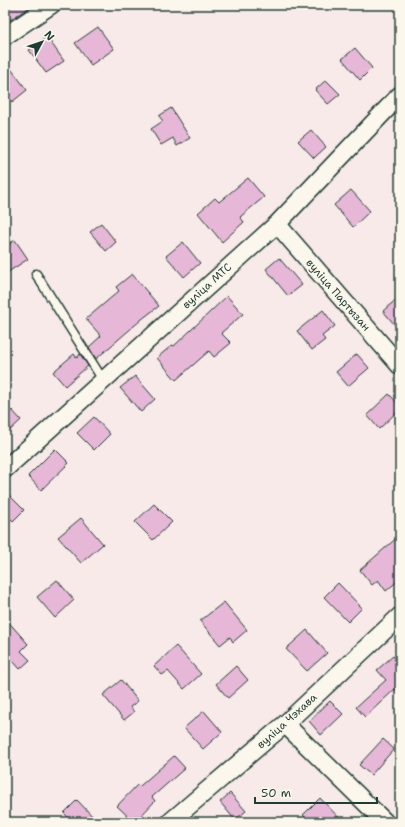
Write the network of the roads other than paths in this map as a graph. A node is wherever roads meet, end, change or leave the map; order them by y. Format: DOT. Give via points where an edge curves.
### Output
graph roads {
  1 [pos="51,5"];
  2 [pos="5,36"];
  3 [pos="400,95"];
  4 [pos="277,224"];
  5 [pos="36,274"];
  6 [pos="400,366"];
  7 [pos="103,380"];
  8 [pos="6,464"];
  9 [pos="400,616"];
  10 [pos="285,724"];
  11 [pos="170,822"];
  12 [pos="385,822"];
  1 -- 2 [label="street"];
  3 -- 4 [label="street, вуліца МТС"];
  4 -- 6 [label="street, вуліца Партызан"];
  4 -- 7 [label="street, вуліца МТС"];
  5 -- 7 [label="lane"];
  7 -- 8 [label="street, вуліца МТС"];
  9 -- 10 [label="street, вуліца Чэхава"];
  10 -- 11 [label="street, вуліца Чэхава"];
  10 -- 12 [label="street"];
}
